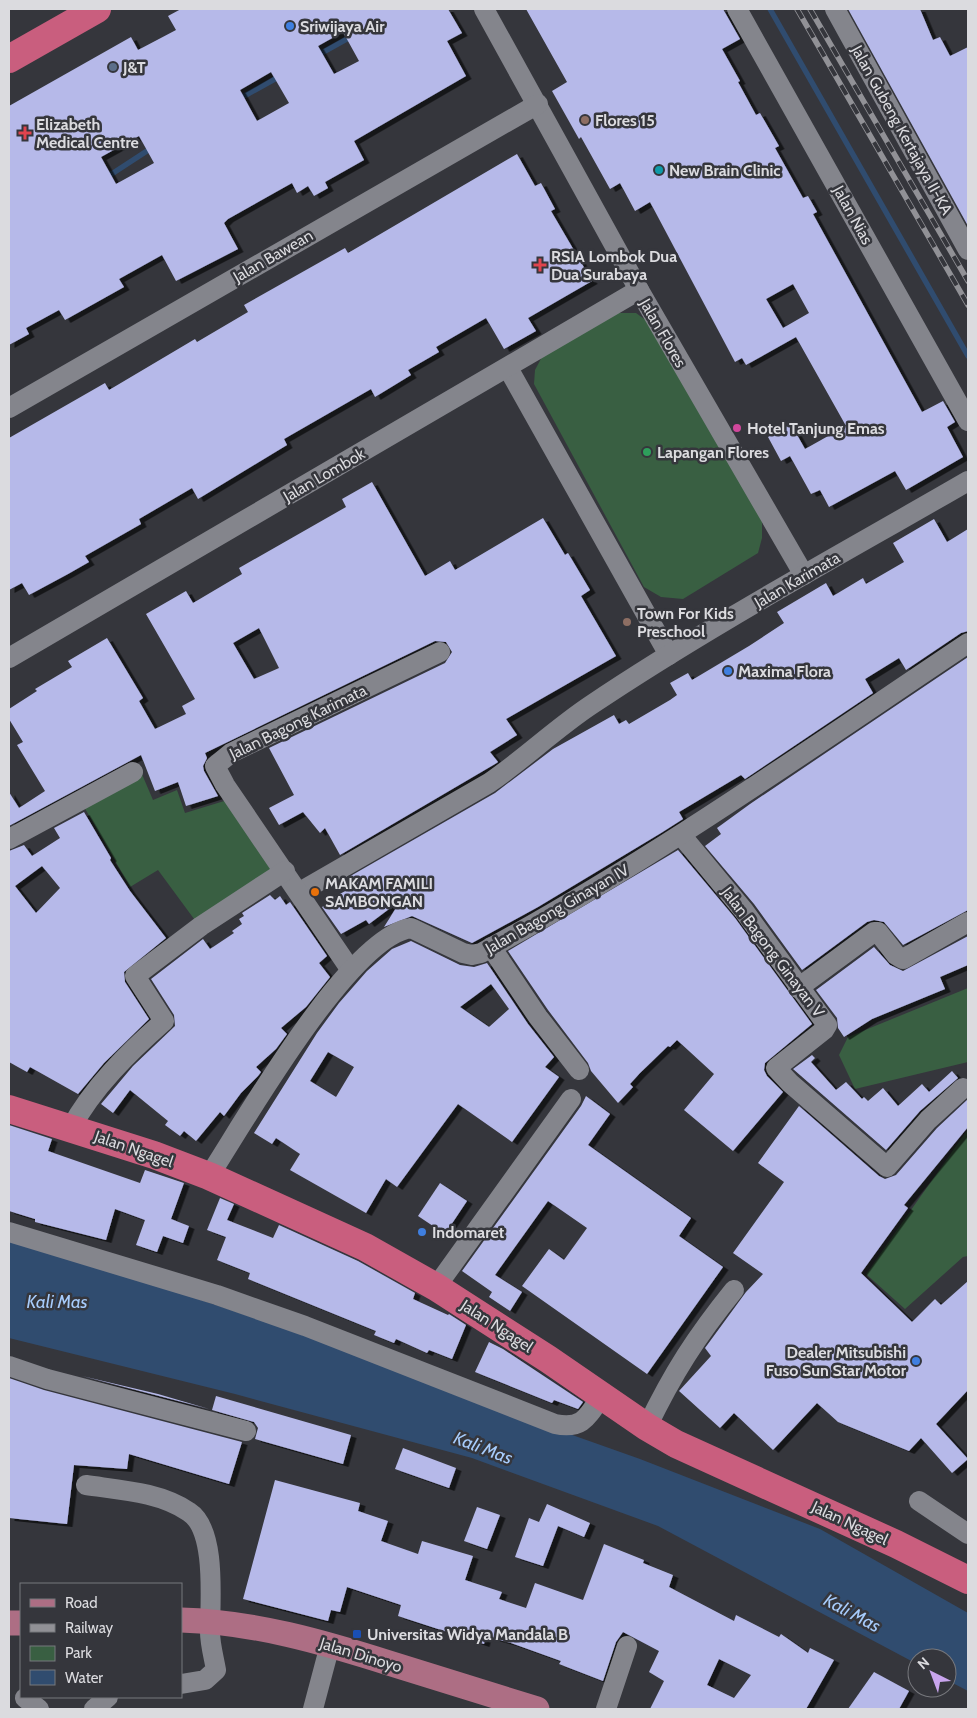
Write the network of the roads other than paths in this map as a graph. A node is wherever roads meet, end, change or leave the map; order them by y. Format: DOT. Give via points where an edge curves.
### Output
graph roads {
  1 [pos="97,9"];
  2 [pos="484,9"];
  3 [pos="737,9"];
  4 [pos="835,9"];
  5 [pos="9,59"];
  6 [pos="538,104"];
  7 [pos="968,250"];
  8 [pos="639,290"];
  9 [pos="508,368"];
  10 [pos="9,408"];
  11 [pos="968,421"];
  12 [pos="968,481"];
  13 [pos="804,575"];
  14 [pos="968,643"];
  15 [pos="440,652"];
  16 [pos="669,655"];
  17 [pos="9,658"];
  18 [pos="133,772"];
  19 [pos="682,835"];
  20 [pos="9,839"];
  21 [pos="285,871"];
  22 [pos="300,892"];
  23 [pos="968,922"];
  24 [pos="491,947"];
  25 [pos="350,968"];
  26 [pos="798,988"];
  27 [pos="579,1070"];
  28 [pos="963,1088"];
  29 [pos="571,1100"];
  30 [pos="9,1109"];
  31 [pos="71,1128"];
  32 [pos="209,1176"];
  33 [pos="9,1232"];
  34 [pos="436,1287"];
  35 [pos="734,1290"];
  36 [pos="9,1366"];
  37 [pos="602,1395"];
  38 [pos="647,1427"];
  39 [pos="246,1431"];
  40 [pos="86,1485"];
  41 [pos="920,1501"];
  42 [pos="968,1534"];
  43 [pos="967,1577"];
  44 [pos="182,1620"];
  45 [pos="211,1621"];
  46 [pos="330,1644"];
  47 [pos="627,1646"];
  48 [pos="182,1684"];
  49 [pos="107,1698"];
  50 [pos="94,1709"];
  51 [pos="313,1709"];
  52 [pos="537,1709"];
  53 [pos="606,1709"];
  1 -- 5 [label="highway"];
  2 -- 6 [label="street, Jalan Flores"];
  3 -- 11 [label="street, Jalan Nias"];
  4 -- 7 [label="street, Jalan Gubeng Kertajaya II-KA"];
  6 -- 8 [label="street, Jalan Flores"];
  6 -- 10 [label="street, Jalan Bawean"];
  8 -- 9 [label="street, Jalan Lombok"];
  8 -- 13 [label="street, Jalan Flores"];
  9 -- 16 [label="street"];
  9 -- 17 [label="street, Jalan Lombok"];
  12 -- 13 [label="street, Jalan Karimata"];
  13 -- 16 [label="street, Jalan Karimata"];
  14 -- 19 [label="street, Jalan Bagong Ginayan IV"];
  15 -- 21 [label="street, Jalan Bagong Karimata" via="218,762 215,769"];
  16 -- 22 [label="street, Jalan Karimata" via="565,723 489,783"];
  18 -- 20 [label="street"];
  19 -- 24 [label="street, Jalan Bagong Ginayan IV"];
  19 -- 26 [label="street, Jalan Bagong Ginayan V" via="744,911"];
  21 -- 22 [label="street, Jalan Bagong Karimata"];
  21 -- 31 [label="street" via="201,926 135,976 164,1021 129,1052 81,1110"];
  22 -- 25 [label="street, Jalan Bagong Karimata"];
  23 -- 26 [label="street" via="903,959 878,932 874,932"];
  24 -- 25 [label="street, Jalan Bagong Ginayan IV" via="472,956 463,954 410,928 380,943"];
  24 -- 27 [label="street" via="538,1017"];
  25 -- 32 [label="street, Jalan Bagong Ginayan IV" via="303,1031"];
  26 -- 28 [label="street, Jalan Bagong Ginayan V" via="827,1026 776,1070 887,1166 928,1120"];
  29 -- 34 [label="street"];
  30 -- 31 [label="highway, Jalan Ngagel"];
  31 -- 32 [label="highway, Jalan Ngagel"];
  32 -- 34 [label="highway, Jalan Ngagel" via="366,1248"];
  33 -- 37 [label="street" via="217,1295 556,1424 578,1424"];
  34 -- 37 [label="highway, Jalan Ngagel"];
  35 -- 38 [label="street" via="693,1342"];
  36 -- 39 [label="street" via="46,1379"];
  37 -- 38 [label="highway, Jalan Ngagel"];
  38 -- 43 [label="highway, Jalan Ngagel" via="709,1460"];
  40 -- 45 [label="street" via="135,1492 171,1502 191,1512 203,1531 210,1553"];
  41 -- 42 [label="street"];
  44 -- 45 [label="main road, Jalan Dinoyo"];
  45 -- 46 [label="main road, Jalan Dinoyo" via="261,1628"];
  45 -- 48 [label="street" via="216,1670 205,1680"];
  46 -- 51 [label="street"];
  46 -- 52 [label="main road, Jalan Dinoyo"];
  47 -- 53 [label="street"];
  49 -- 50 [label="street"];
}
